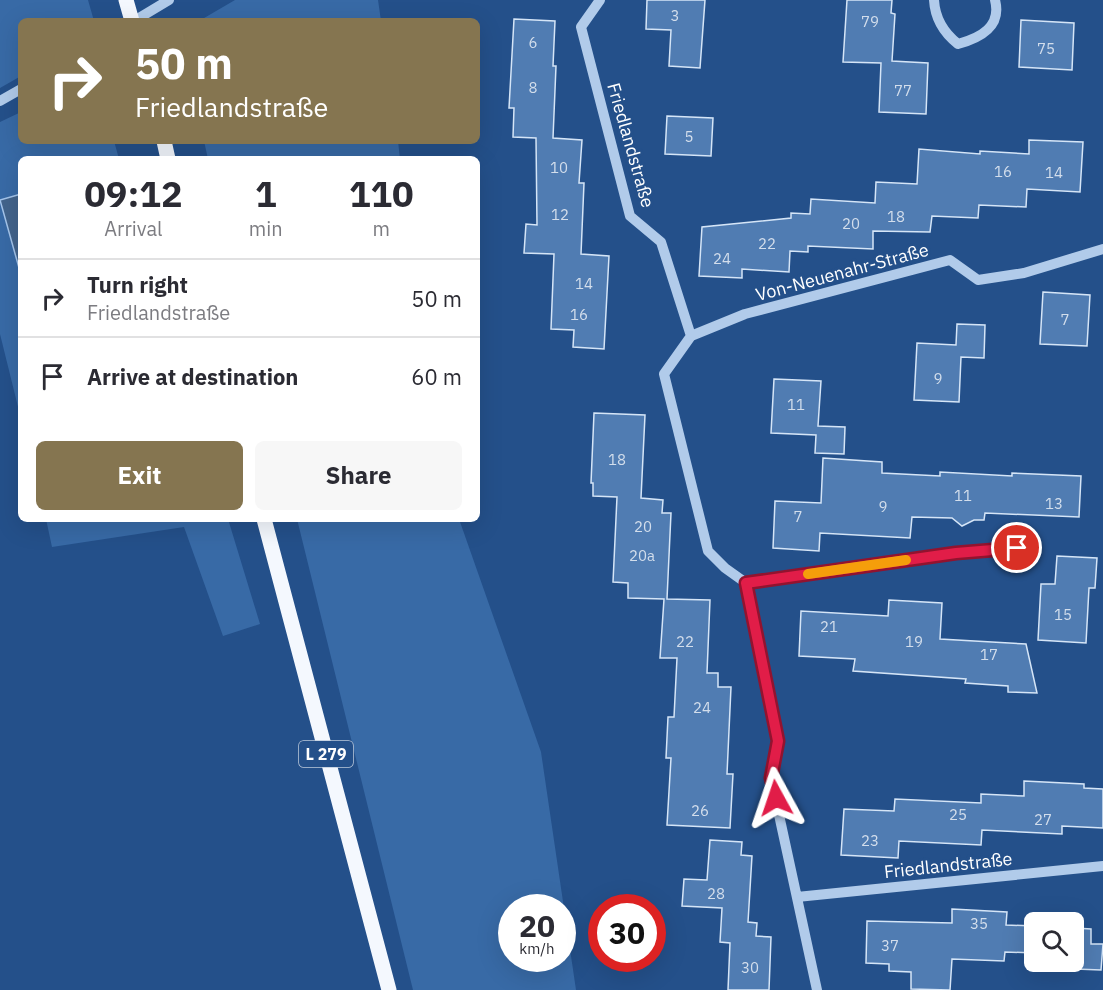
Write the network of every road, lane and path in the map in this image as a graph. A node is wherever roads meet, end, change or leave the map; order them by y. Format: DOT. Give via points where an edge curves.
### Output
graph roads {
  1 [pos="126,0"];
  2 [pos="169,0"];
  3 [pos="600,0"];
  4 [pos="934,0"];
  5 [pos="995,0"];
  6 [pos="132,18"];
  7 [pos="138,18"];
  8 [pos="18,91"];
  9 [pos="0,101"];
  10 [pos="1103,249"];
  11 [pos="691,336"];
  12 [pos="265,522"];
  13 [pos="1017,548"];
  14 [pos="746,583"];
  15 [pos="1103,866"];
  16 [pos="797,897"];
  17 [pos="389,990"];
  18 [pos="817,990"];
  1 -- 6 [label="main road"];
  2 -- 7 [label="street"];
  3 -- 11 [label="street, Friedlandstraße" via="581,27 630,216 661,242"];
  4 -- 5 [label="street" via="934,10 947,35 958,44 990,30 996,16"];
  8 -- 9 [label="street"];
  10 -- 11 [label="street, Von-Neuenahr-Straße" via="1024,273 978,280 950,260 745,314"];
  11 -- 14 [label="street" via="664,374 708,551"];
  12 -- 17 [label="main road, L 279"];
  13 -- 14 [label="street"];
  14 -- 16 [label="street" via="778,741 771,778"];
  15 -- 16 [label="street, Friedlandstraße"];
  16 -- 18 [label="street"];
}
